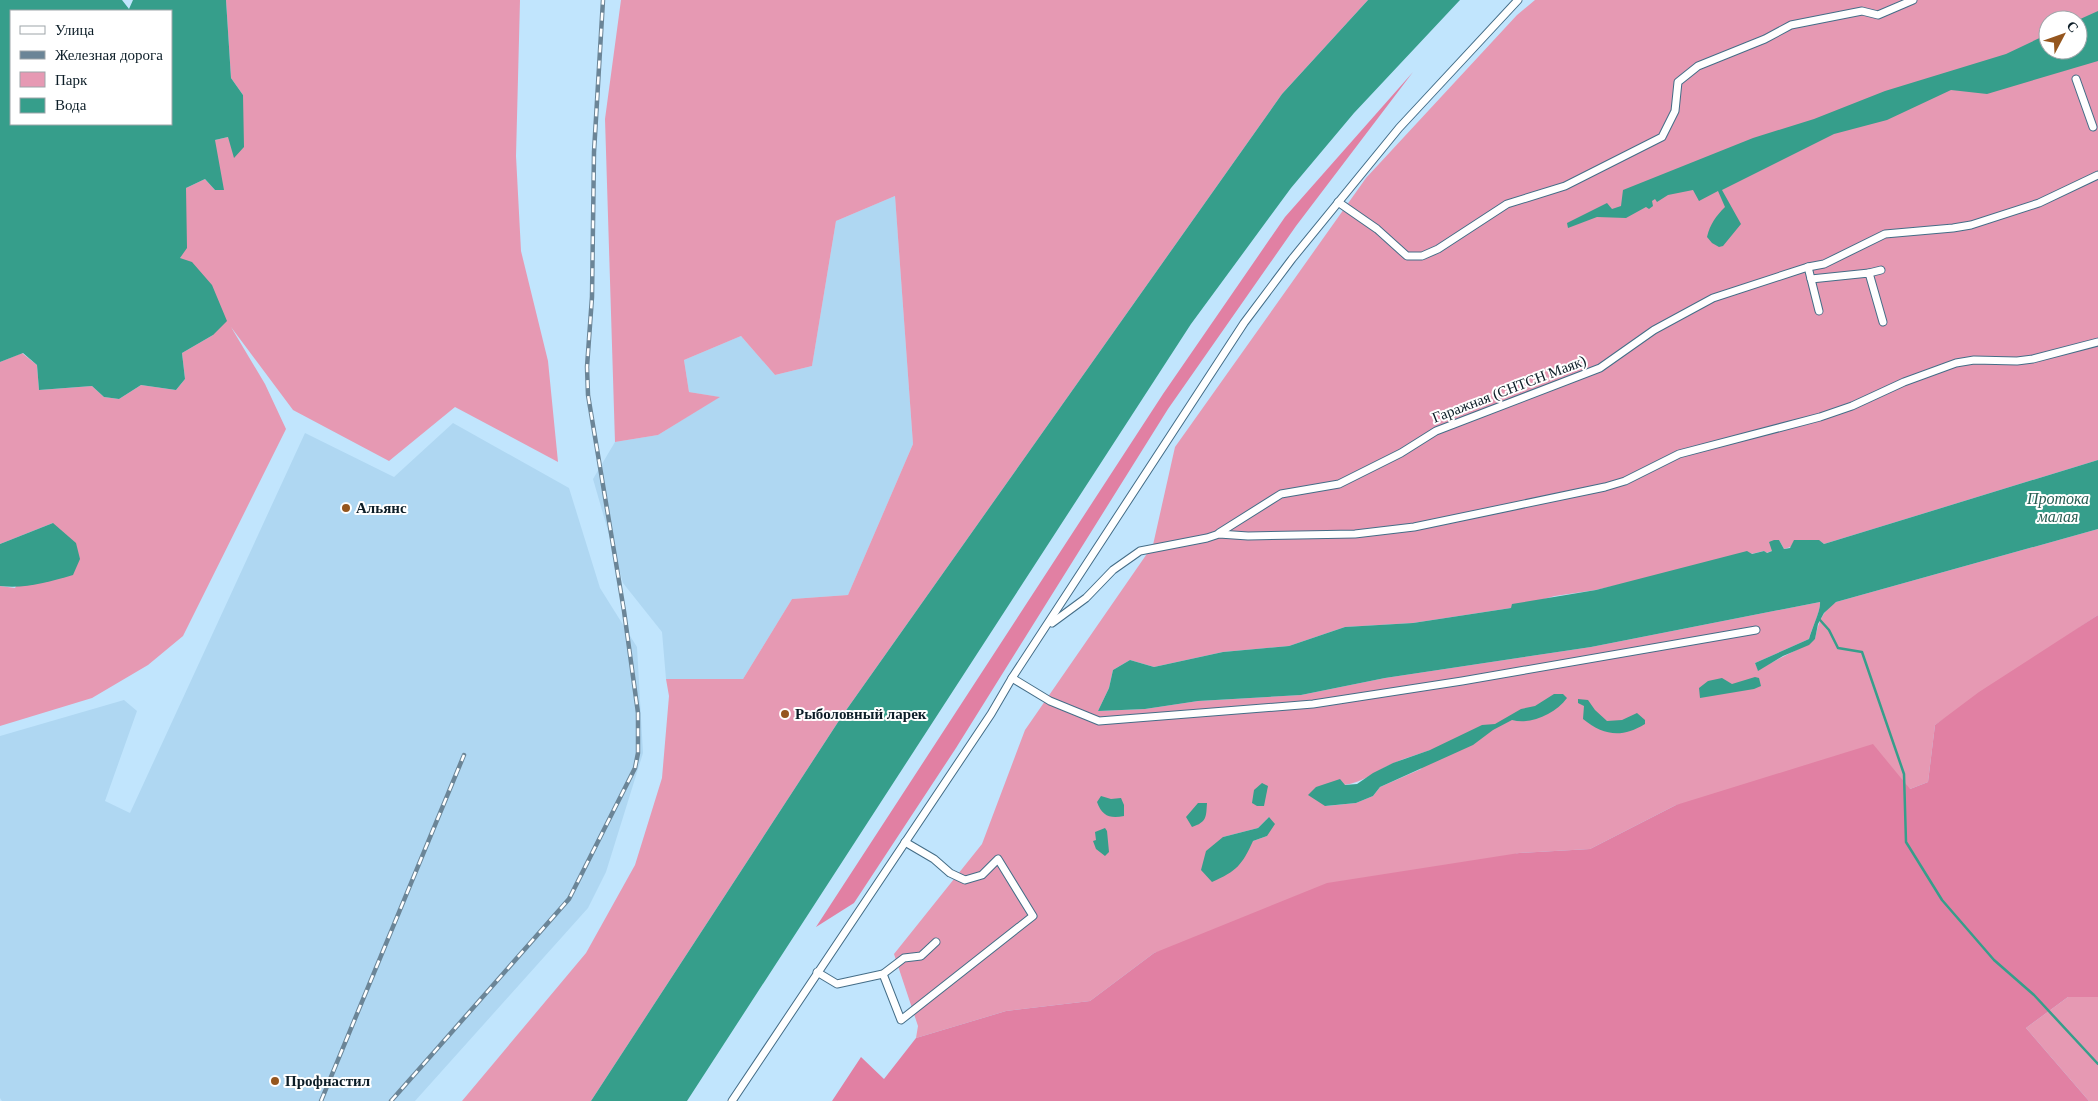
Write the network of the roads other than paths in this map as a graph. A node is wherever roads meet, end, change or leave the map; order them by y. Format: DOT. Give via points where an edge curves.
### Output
graph roads {
  1 [pos="1518,0"];
  2 [pos="1913,0"];
  3 [pos="2076,79"];
  4 [pos="2093,127"];
  5 [pos="2098,175"];
  6 [pos="1338,202"];
  7 [pos="1808,267"];
  8 [pos="1881,270"];
  9 [pos="1869,273"];
  10 [pos="1811,279"];
  11 [pos="1819,311"];
  12 [pos="1883,322"];
  13 [pos="2098,342"];
  14 [pos="1219,534"];
  15 [pos="1047,626"];
  16 [pos="1756,630"];
  17 [pos="1012,678"];
  18 [pos="905,842"];
  19 [pos="936,942"];
  20 [pos="817,972"];
  21 [pos="883,974"];
  22 [pos="732,1101"];
  1 -- 6 [label="street" via="1399,128"];
  2 -- 6 [label="street" via="1878,15 1862,11 1791,25 1698,66 1678,82 1675,111 1662,137 1566,186 1506,204 1422,256 1407,256 1377,229"];
  3 -- 4 [label="street"];
  5 -- 7 [label="street, Гаражная (СНТСН Маяк)" via="2039,203 1952,228 1884,234 1824,264"];
  6 -- 15 [label="street" via="1244,323"];
  7 -- 10 [label="street"];
  7 -- 14 [label="street, Гаражная (СНТСН Маяк)" via="1713,298 1654,330 1600,368 1436,431 1401,453 1339,484 1281,494"];
  8 -- 9 [label="street"];
  9 -- 10 [label="street"];
  9 -- 12 [label="street"];
  10 -- 11 [label="street"];
  13 -- 14 [label="street" via="2033,359 1956,363 1820,417 1678,454 1625,481 1605,487 1414,527 1355,534"];
  14 -- 15 [label="street" via="1140,551 1113,570 1086,598"];
  15 -- 17 [label="street"];
  16 -- 17 [label="street" via="1313,704 1099,721 1050,701"];
  17 -- 18 [label="street"];
  18 -- 20 [label="street"];
  18 -- 21 [label="street" via="965,880 982,875 998,859 1033,916 901,1020"];
  19 -- 21 [label="street" via="921,956 904,958"];
  20 -- 21 [label="street" via="837,984"];
  20 -- 22 [label="street"];
}
